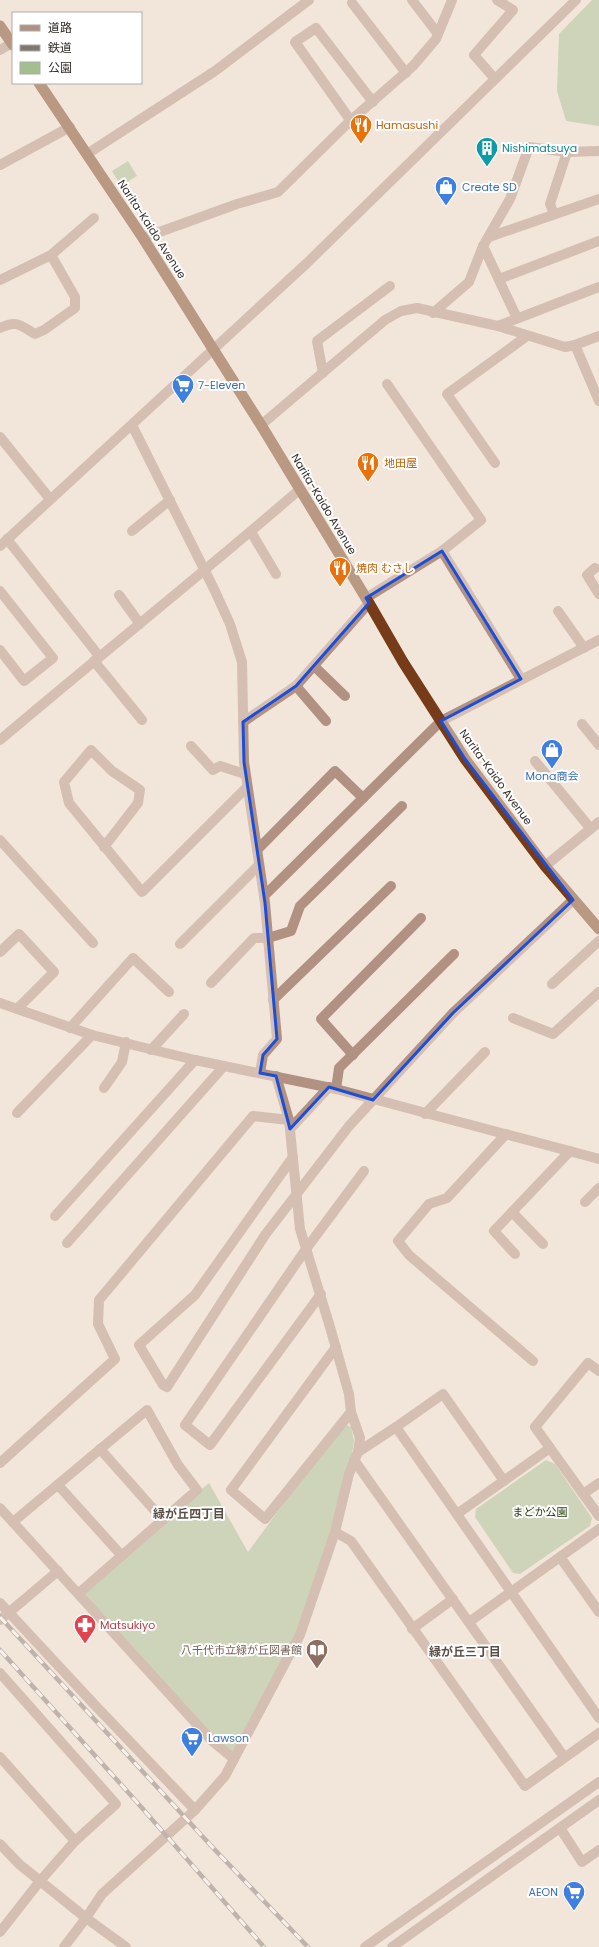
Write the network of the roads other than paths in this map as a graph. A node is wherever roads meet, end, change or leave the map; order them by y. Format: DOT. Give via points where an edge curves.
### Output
graph roads {
  1 [pos="309,0"];
  2 [pos="412,0"];
  3 [pos="452,0"];
  4 [pos="497,0"];
  5 [pos="576,0"];
  6 [pos="352,3"];
  7 [pos="0,26"];
  8 [pos="438,34"];
  9 [pos="12,44"];
  10 [pos="0,50"];
  11 [pos="406,73"];
  12 [pos="495,79"];
  13 [pos="40,84"];
  14 [pos="372,102"];
  15 [pos="352,120"];
  16 [pos="70,127"];
  17 [pos="599,151"];
  18 [pos="567,152"];
  19 [pos="87,154"];
  20 [pos="0,165"];
  21 [pos="599,199"];
  22 [pos="554,214"];
  23 [pos="94,218"];
  24 [pos="489,236"];
  25 [pos="144,238"];
  26 [pos="599,241"];
  27 [pos="484,246"];
  28 [pos="51,255"];
  29 [pos="499,279"];
  30 [pos="0,280"];
  31 [pos="390,286"];
  32 [pos="599,287"];
  33 [pos="433,313"];
  34 [pos="517,318"];
  35 [pos="498,326"];
  36 [pos="0,328"];
  37 [pos="527,336"];
  38 [pos="599,336"];
  39 [pos="575,346"];
  40 [pos="212,350"];
  41 [pos="323,373"];
  42 [pos="387,384"];
  43 [pos="599,401"];
  44 [pos="132,425"];
  45 [pos="261,425"];
  46 [pos="0,437"];
  47 [pos="495,463"];
  48 [pos="299,490"];
  49 [pos="50,499"];
  50 [pos="170,500"];
  51 [pos="132,531"];
  52 [pos="251,532"];
  53 [pos="3,543"];
  54 [pos="442,550"];
  55 [pos="595,568"];
  56 [pos="205,571"];
  57 [pos="276,574"];
  58 [pos="0,591"];
  59 [pos="599,594"];
  60 [pos="119,595"];
  61 [pos="368,600"];
  62 [pos="558,611"];
  63 [pos="140,624"];
  64 [pos="599,640"];
  65 [pos="584,648"];
  66 [pos="0,650"];
  67 [pos="97,658"];
  68 [pos="314,666"];
  69 [pos="521,679"];
  70 [pos="296,686"];
  71 [pos="345,696"];
  72 [pos="142,720"];
  73 [pos="326,721"];
  74 [pos="441,721"];
  75 [pos="243,722"];
  76 [pos="582,724"];
  77 [pos="0,740"];
  78 [pos="599,745"];
  79 [pos="191,746"];
  80 [pos="535,761"];
  81 [pos="245,774"];
  82 [pos="247,787"];
  83 [pos="363,798"];
  84 [pos="402,806"];
  85 [pos="599,822"];
  86 [pos="591,828"];
  87 [pos="0,840"];
  88 [pos="104,847"];
  89 [pos="257,850"];
  90 [pos="259,865"];
  91 [pos="545,866"];
  92 [pos="391,886"];
  93 [pos="264,896"];
  94 [pos="573,900"];
  95 [pos="421,918"];
  96 [pos="599,929"];
  97 [pos="268,938"];
  98 [pos="599,941"];
  99 [pos="93,943"];
  100 [pos="180,944"];
  101 [pos="0,952"];
  102 [pos="454,954"];
  103 [pos="211,982"];
  104 [pos="552,984"];
  105 [pos="168,992"];
  106 [pos="599,992"];
  107 [pos="274,1000"];
  108 [pos="0,1003"];
  109 [pos="17,1009"];
  110 [pos="184,1014"];
  111 [pos="513,1018"];
  112 [pos="70,1028"];
  113 [pos="92,1035"];
  114 [pos="126,1042"];
  115 [pos="151,1050"];
  116 [pos="485,1052"];
  117 [pos="352,1054"];
  118 [pos="195,1060"];
  119 [pos="224,1066"];
  120 [pos="260,1073"];
  121 [pos="276,1076"];
  122 [pos="104,1088"];
  123 [pos="332,1088"];
  124 [pos="372,1100"];
  125 [pos="17,1112"];
  126 [pos="425,1114"];
  127 [pos="290,1124"];
  128 [pos="506,1134"];
  129 [pos="570,1151"];
  130 [pos="293,1157"];
  131 [pos="599,1159"];
  132 [pos="364,1171"];
  133 [pos="599,1188"];
  134 [pos="296,1192"];
  135 [pos="585,1202"];
  136 [pos="512,1212"];
  137 [pos="55,1216"];
  138 [pos="67,1243"];
  139 [pos="543,1244"];
  140 [pos="306,1249"];
  141 [pos="515,1254"];
  142 [pos="321,1294"];
  143 [pos="336,1347"];
  144 [pos="533,1361"];
  145 [pos="599,1371"];
  146 [pos="351,1412"];
  147 [pos="396,1427"];
  148 [pos="550,1448"];
  149 [pos="100,1449"];
  150 [pos="356,1456"];
  151 [pos="0,1464"];
  152 [pos="504,1481"];
  153 [pos="599,1483"];
  154 [pos="58,1485"];
  155 [pos="584,1494"];
  156 [pos="0,1508"];
  157 [pos="457,1514"];
  158 [pos="599,1516"];
  159 [pos="163,1520"];
  160 [pos="13,1522"];
  161 [pos="599,1529"];
  162 [pos="334,1532"];
  163 [pos="122,1556"];
  164 [pos="560,1557"];
  165 [pos="58,1571"];
  166 [pos="510,1592"];
  167 [pos="79,1593"];
  168 [pos="453,1599"];
  169 [pos="0,1603"];
  170 [pos="9,1612"];
  171 [pos="599,1612"];
  172 [pos="0,1620"];
  173 [pos="469,1622"];
  174 [pos="412,1629"];
  175 [pos="0,1673"];
  176 [pos="599,1718"];
  177 [pos="599,1733"];
  178 [pos="0,1757"];
  179 [pos="564,1757"];
  180 [pos="234,1759"];
  181 [pos="599,1782"];
  182 [pos="599,1800"];
  183 [pos="195,1810"];
  184 [pos="560,1828"];
  185 [pos="75,1841"];
  186 [pos="0,1844"];
  187 [pos="599,1850"];
  188 [pos="40,1881"];
  189 [pos="86,1918"];
  190 [pos="1,1929"];
  191 [pos="64,1947"];
  192 [pos="126,1947"];
  193 [pos="364,1947"];
  194 [pos="392,1947"];
  1 -- 19 [label="street" via="215,71"];
  2 -- 8 [label="street"];
  3 -- 8 [label="street"];
  4 -- 12 [label="street" via="513,10 474,55"];
  5 -- 12 [label="street"];
  6 -- 11 [label="street"];
  7 -- 9 [label="highway"];
  8 -- 11 [label="street" via="436,40"];
  9 -- 10 [label="street"];
  11 -- 14 [label="street"];
  12 -- 40 [label="street" via="307,262"];
  13 -- 16 [label="highway, Narita-Kaido Avenue"];
  14 -- 15 [label="street"];
  14 -- 15 [label="street" via="316,28 295,42"];
  15 -- 25 [label="street" via="278,192"];
  16 -- 19 [label="highway, Narita-Kaido Avenue"];
  16 -- 20 [label="street"];
  17 -- 18 [label="street"];
  18 -- 22 [label="street" via="550,204"];
  18 -- 24 [label="street" via="529,147 510,199"];
  19 -- 25 [label="highway, Narita-Kaido Avenue"];
  21 -- 22 [label="street"];
  22 -- 24 [label="street"];
  23 -- 28 [label="street"];
  24 -- 27 [label="street"];
  25 -- 40 [label="highway, Narita-Kaido Avenue"];
  26 -- 29 [label="street"];
  27 -- 29 [label="street"];
  27 -- 33 [label="street" via="469,282"];
  28 -- 30 [label="street"];
  28 -- 36 [label="street" via="75,297 75,308 35,334 16,323"];
  29 -- 34 [label="street"];
  31 -- 41 [label="street" via="316,341"];
  32 -- 34 [label="street"];
  33 -- 35 [label="street"];
  33 -- 41 [label="street" via="417,308 401,310 385,320"];
  34 -- 35 [label="street"];
  35 -- 37 [label="street"];
  37 -- 39 [label="street" via="565,347"];
  37 -- 47 [label="street" via="447,394"];
  38 -- 39 [label="street"];
  39 -- 43 [label="street"];
  40 -- 44 [label="street"];
  40 -- 45 [label="highway, Narita-Kaido Avenue"];
  41 -- 45 [label="street"];
  42 -- 54 [label="street" via="481,520"];
  44 -- 49 [label="street"];
  44 -- 50 [label="street"];
  45 -- 48 [label="highway, Narita-Kaido Avenue"];
  46 -- 49 [label="street"];
  48 -- 52 [label="street"];
  48 -- 61 [label="highway, Narita-Kaido Avenue"];
  49 -- 53 [label="street"];
  50 -- 51 [label="street"];
  50 -- 56 [label="street"];
  52 -- 56 [label="street"];
  52 -- 57 [label="street"];
  53 -- 67 [label="street"];
  54 -- 61 [label="street"];
  54 -- 69 [label="street"];
  55 -- 59 [label="street" via="587,575"];
  56 -- 63 [label="street"];
  56 -- 75 [label="street" via="230,624 242,662"];
  58 -- 66 [label="street" via="53,658 24,680"];
  60 -- 63 [label="street"];
  61 -- 68 [label="street"];
  61 -- 74 [label="highway, Narita-Kaido Avenue" via="403,662"];
  62 -- 65 [label="street"];
  63 -- 67 [label="street"];
  64 -- 65 [label="street"];
  65 -- 69 [label="street"];
  67 -- 72 [label="street"];
  67 -- 77 [label="street"];
  68 -- 70 [label="street"];
  68 -- 71 [label="street"];
  69 -- 74 [label="street"];
  70 -- 73 [label="street"];
  70 -- 75 [label="street"];
  74 -- 83 [label="street"];
  74 -- 91 [label="highway, Narita-Kaido Avenue" via="465,759"];
  75 -- 81 [label="street"];
  76 -- 78 [label="street"];
  79 -- 81 [label="street" via="213,770 220,766"];
  80 -- 86 [label="street"];
  81 -- 82 [label="street"];
  82 -- 88 [label="street" via="142,892"];
  82 -- 89 [label="street"];
  83 -- 89 [label="street" via="335,771"];
  83 -- 93 [label="street"];
  84 -- 97 [label="street" via="300,906 291,931"];
  85 -- 86 [label="street"];
  86 -- 91 [label="street"];
  87 -- 99 [label="street"];
  88 -- 88 [label="street" via="69,803 64,782 91,750 112,771 140,790 138,803"];
  89 -- 90 [label="street"];
  90 -- 93 [label="street"];
  90 -- 100 [label="street"];
  91 -- 94 [label="highway, Narita-Kaido Avenue"];
  92 -- 107 [label="street"];
  93 -- 97 [label="street"];
  94 -- 96 [label="highway, Narita-Kaido Avenue"];
  94 -- 124 [label="street" via="453,1013"];
  95 -- 117 [label="street" via="321,1019"];
  97 -- 103 [label="street" via="254,938"];
  97 -- 107 [label="street"];
  98 -- 104 [label="street"];
  101 -- 109 [label="street" via="19,934 54,972"];
  102 -- 117 [label="street"];
  105 -- 112 [label="street" via="133,958"];
  106 -- 111 [label="street" via="553,1034"];
  107 -- 120 [label="street" via="277,1039 263,1055"];
  108 -- 109 [label="street"];
  109 -- 112 [label="street"];
  110 -- 115 [label="street"];
  112 -- 113 [label="street"];
  113 -- 114 [label="street"];
  113 -- 125 [label="street"];
  114 -- 115 [label="street"];
  114 -- 122 [label="street" via="122,1062"];
  115 -- 118 [label="street"];
  116 -- 126 [label="street"];
  117 -- 123 [label="street" via="339,1068"];
  118 -- 119 [label="street"];
  118 -- 137 [label="street"];
  119 -- 120 [label="street"];
  119 -- 138 [label="street"];
  120 -- 121 [label="street"];
  121 -- 123 [label="street"];
  121 -- 127 [label="street"];
  123 -- 124 [label="street"];
  123 -- 127 [label="street"];
  124 -- 126 [label="street"];
  124 -- 134 [label="street"];
  126 -- 128 [label="street"];
  127 -- 130 [label="street"];
  127 -- 151 [label="street" via="253,1116 99,1300 98,1324 115,1359"];
  128 -- 129 [label="street"];
  128 -- 144 [label="street" via="447,1198 429,1204 398,1241 409,1255"];
  129 -- 131 [label="street"];
  129 -- 136 [label="street"];
  130 -- 134 [label="street"];
  130 -- 134 [label="street" via="195,1296 139,1346 163,1385 167,1387 265,1235"];
  132 -- 140 [label="street"];
  133 -- 135 [label="street"];
  134 -- 140 [label="street" via="298,1217"];
  136 -- 139 [label="street"];
  136 -- 141 [label="street" via="494,1231"];
  140 -- 142 [label="street"];
  140 -- 142 [label="street" via="185,1425 210,1445"];
  142 -- 143 [label="street"];
  143 -- 146 [label="street" via="349,1394"];
  143 -- 146 [label="street" via="231,1490 265,1519"];
  145 -- 148 [label="street" via="588,1363 535,1427"];
  146 -- 150 [label="street" via="360,1438"];
  147 -- 150 [label="street"];
  147 -- 152 [label="street" via="443,1394"];
  147 -- 157 [label="street"];
  148 -- 152 [label="street"];
  148 -- 155 [label="street"];
  149 -- 154 [label="street"];
  149 -- 159 [label="street"];
  149 -- 159 [label="street" via="147,1410 178,1465 197,1490"];
  150 -- 162 [label="street"];
  150 -- 168 [label="street"];
  152 -- 157 [label="street"];
  153 -- 155 [label="street"];
  154 -- 160 [label="street"];
  154 -- 163 [label="street"];
  155 -- 158 [label="street"];
  156 -- 160 [label="street"];
  157 -- 166 [label="street"];
  159 -- 163 [label="street"];
  160 -- 165 [label="street"];
  161 -- 164 [label="street"];
  162 -- 174 [label="street" via="351,1541"];
  162 -- 180 [label="street" via="300,1635"];
  163 -- 167 [label="street"];
  164 -- 166 [label="street"];
  164 -- 171 [label="street"];
  165 -- 167 [label="street"];
  165 -- 170 [label="street"];
  166 -- 173 [label="street"];
  166 -- 176 [label="street"];
  167 -- 180 [label="street" via="212,1741"];
  168 -- 173 [label="street"];
  168 -- 174 [label="street"];
  169 -- 170 [label="street"];
  170 -- 172 [label="street"];
  170 -- 183 [label="street"];
  173 -- 179 [label="street"];
  174 -- 179 [label="street" via="524,1786"];
  175 -- 185 [label="street" via="116,1804"];
  177 -- 179 [label="street"];
  178 -- 185 [label="street"];
  180 -- 183 [label="street" via="225,1776"];
  181 -- 193 [label="street"];
  182 -- 184 [label="street"];
  183 -- 189 [label="street" via="102,1894"];
  184 -- 187 [label="street" via="582,1862"];
  184 -- 194 [label="street"];
  185 -- 188 [label="street"];
  186 -- 188 [label="street"];
  188 -- 189 [label="street"];
  188 -- 190 [label="street"];
  189 -- 191 [label="street"];
  189 -- 192 [label="street"];
}
